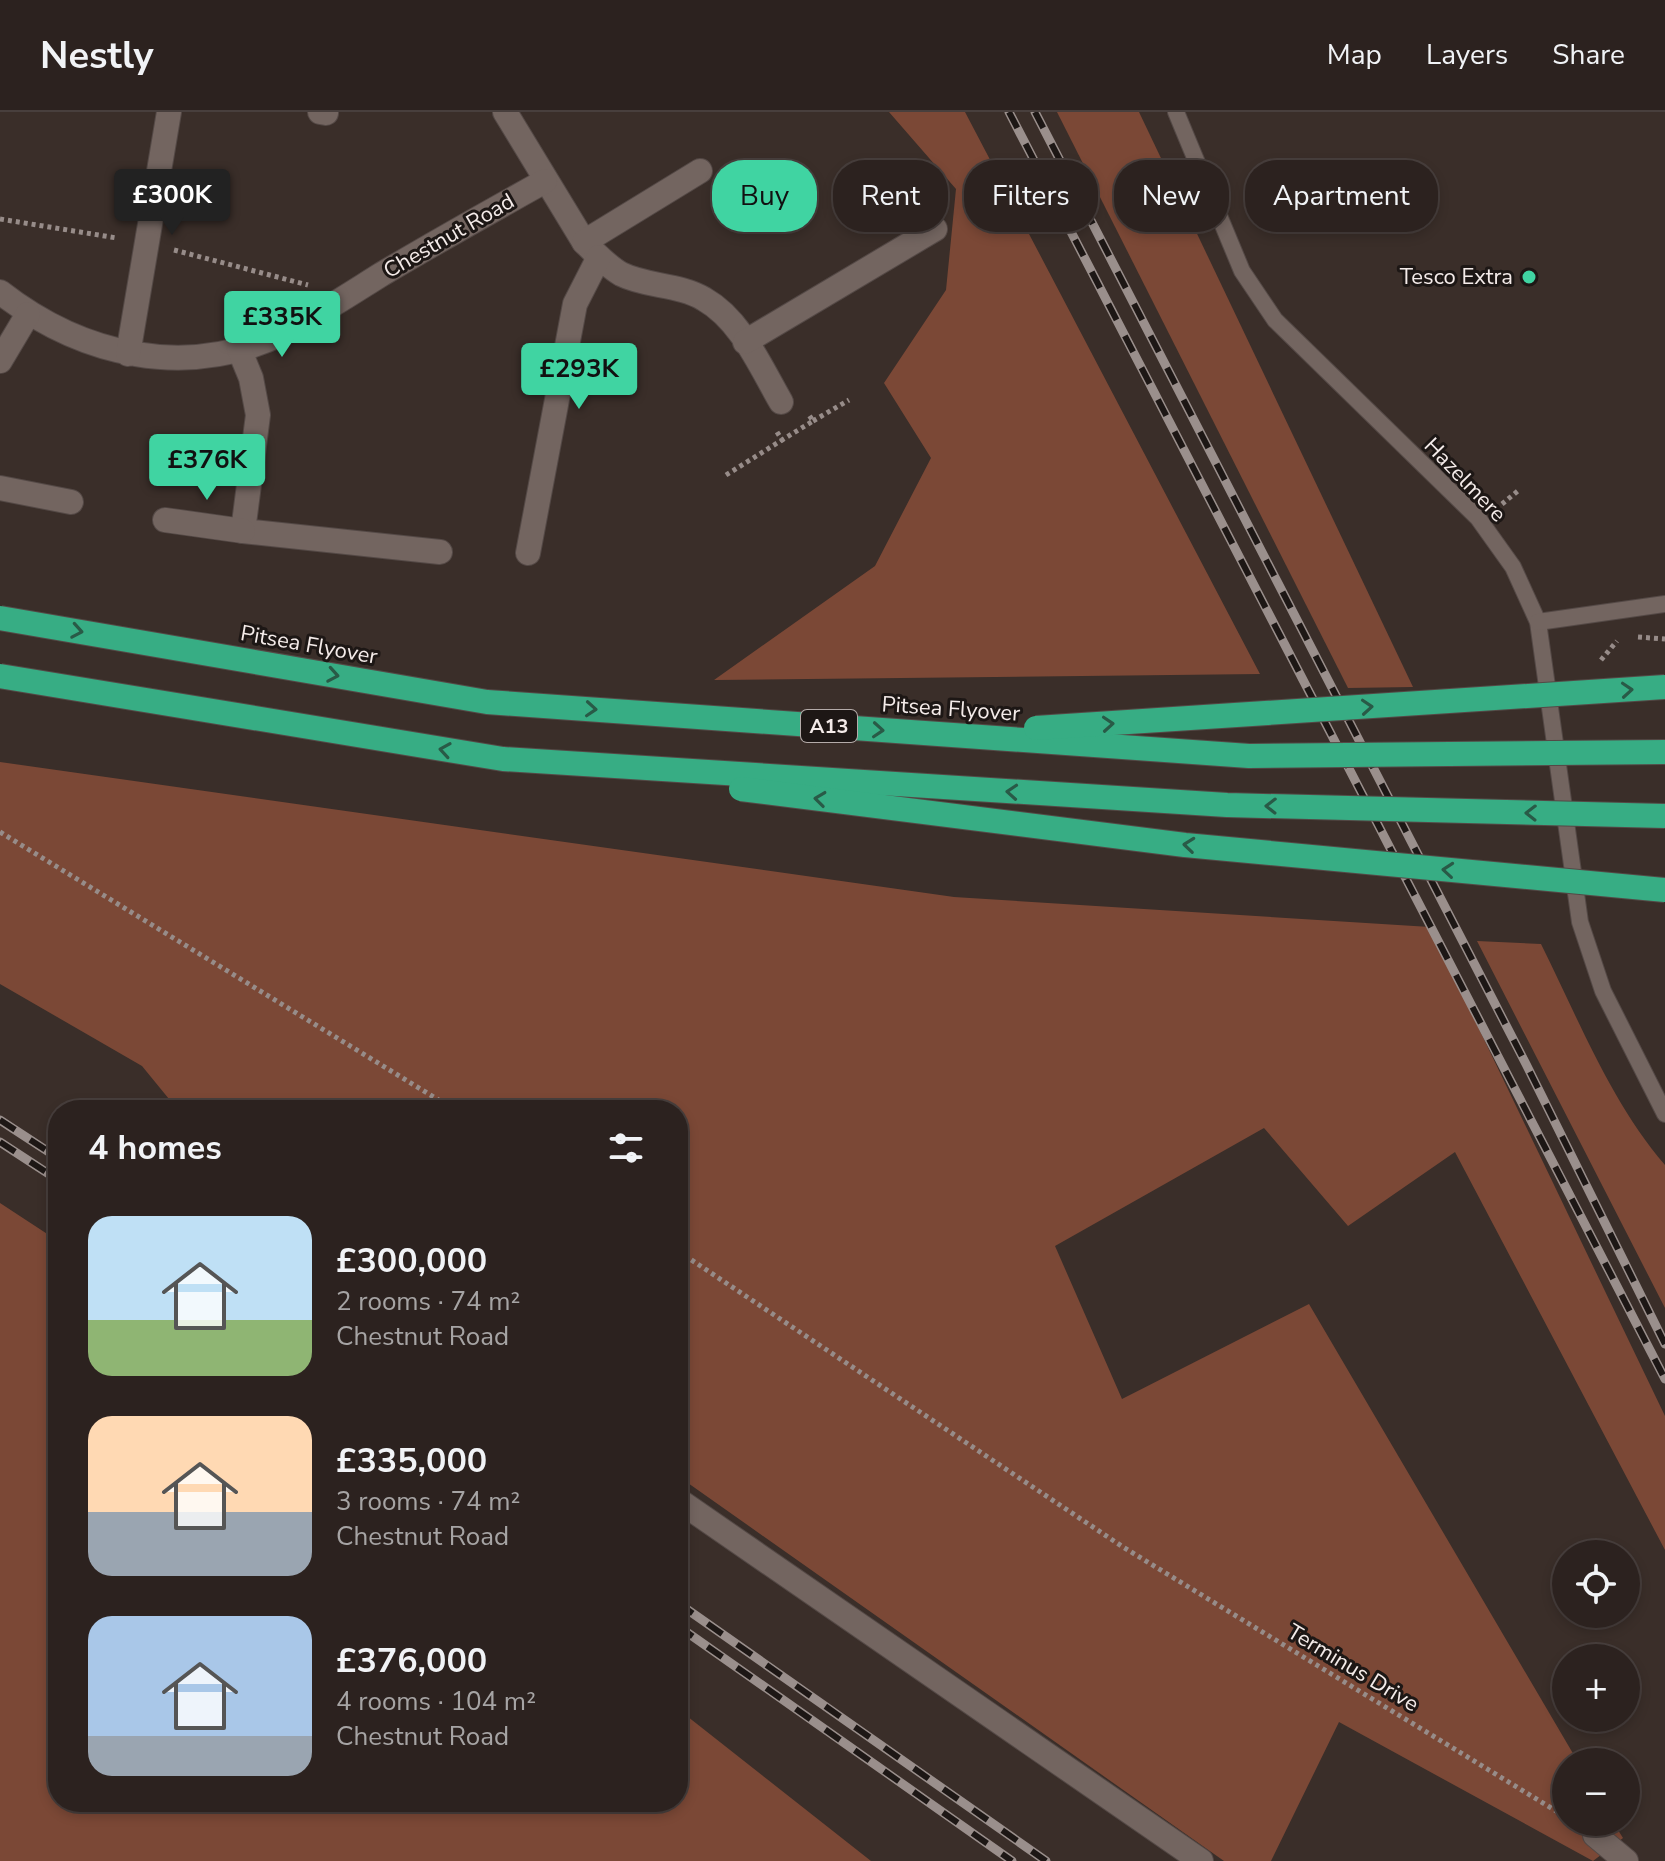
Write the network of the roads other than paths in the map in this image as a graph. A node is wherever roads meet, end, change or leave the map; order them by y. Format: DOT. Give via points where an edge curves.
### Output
graph roads {
  1 [pos="169,112"];
  2 [pos="505,112"];
  3 [pos="1176,112"];
  4 [pos="700,171"];
  5 [pos="545,181"];
  6 [pos="930,232"];
  7 [pos="592,249"];
  8 [pos="0,292"];
  9 [pos="28,314"];
  10 [pos="745,342"];
  11 [pos="239,349"];
  12 [pos="128,354"];
  13 [pos="0,361"];
  14 [pos="781,402"];
  15 [pos="0,488"];
  16 [pos="71,502"];
  17 [pos="165,520"];
  18 [pos="243,531"];
  19 [pos="440,552"];
  20 [pos="528,553"];
  21 [pos="1665,604"];
  22 [pos="0,618"];
  23 [pos="1538,622"];
  24 [pos="0,676"];
  25 [pos="1665,687"];
  26 [pos="946,734"];
  27 [pos="1665,752"];
  28 [pos="503,759"];
  29 [pos="1665,816"];
  30 [pos="1665,890"];
  31 [pos="1665,1114"];
  32 [pos="688,1507"];
  33 [pos="1596,1836"];
  34 [pos="1201,1861"];
  35 [pos="1626,1861"];
  1 -- 12 [label="street"];
  2 -- 5 [label="street"];
  3 -- 23 [label="lane, Hazelmere" via="1242,271 1275,320 1478,518 1513,567"];
  4 -- 7 [label="street"];
  5 -- 7 [label="street"];
  5 -- 11 [label="street, Chestnut Road" via="284,332"];
  6 -- 10 [label="street"];
  7 -- 10 [label="street" via="622,274 703,299"];
  7 -- 20 [label="street" via="575,304"];
  8 -- 9 [label="street, Chestnut Road"];
  9 -- 12 [label="street, Chestnut Road" via="93,346"];
  9 -- 13 [label="street"];
  10 -- 14 [label="street"];
  11 -- 12 [label="street, Chestnut Road" via="198,358"];
  11 -- 18 [label="street" via="258,415"];
  15 -- 16 [label="street"];
  17 -- 18 [label="street"];
  18 -- 19 [label="street"];
  21 -- 23 [label="lane"];
  22 -- 26 [label="highway, Pitsea Flyover / A13, one-way, bridge" via="487,702"];
  23 -- 31 [label="lane, Hazelmere" via="1580,922 1603,991"];
  28 -- 24 [label="highway, one-way, bridge"];
  26 -- 25 [label="highway, A13, one-way, bridge"];
  26 -- 27 [label="highway, Pitsea Flyover / A13, bridge" via="1249,756"];
  29 -- 28 [label="highway, one-way, bridge" via="1227,805"];
  30 -- 28 [label="highway, one-way, bridge" via="1185,845"];
  32 -- 34 [label="street"];
  33 -- 35 [label="street"];
}
